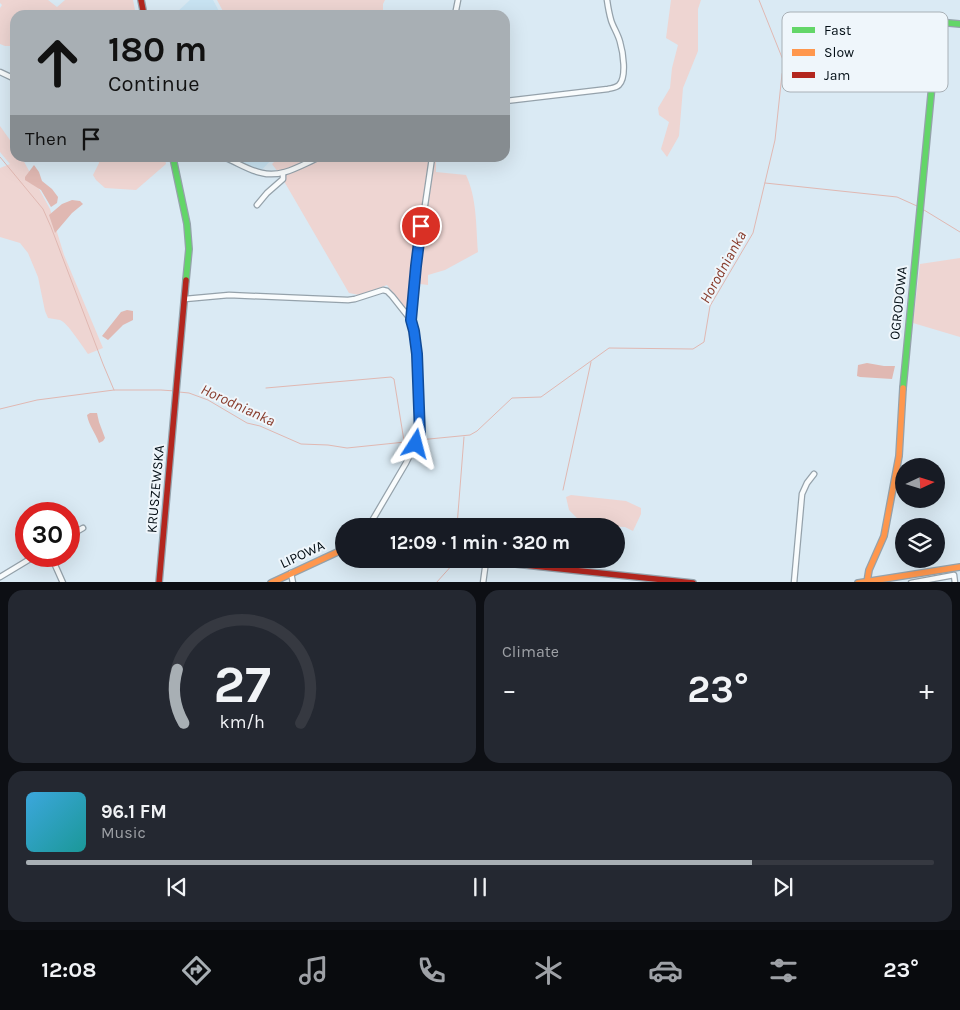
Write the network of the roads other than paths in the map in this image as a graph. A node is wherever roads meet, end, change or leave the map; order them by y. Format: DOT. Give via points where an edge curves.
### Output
graph roads {
  1 [pos="607,0"];
  2 [pos="931,92"];
  3 [pos="510,100"];
  4 [pos="174,162"];
  5 [pos="235,162"];
  6 [pos="309,162"];
  7 [pos="431,162"];
  8 [pos="283,173"];
  9 [pos="257,205"];
  10 [pos="185,299"];
  11 [pos="411,320"];
  12 [pos="814,474"];
  13 [pos="374,518"];
  14 [pos="83,528"];
  15 [pos="80,530"];
  16 [pos="335,553"];
  17 [pos="17,567"];
  18 [pos="56,567"];
  19 [pos="960,567"];
  20 [pos="485,568"];
  21 [pos="549,568"];
  22 [pos="953,568"];
  23 [pos="290,573"];
  24 [pos="954,575"];
  25 [pos="0,577"];
  26 [pos="881,581"];
  27 [pos="63,582"];
  28 [pos="159,582"];
  29 [pos="271,582"];
  30 [pos="293,582"];
  31 [pos="483,582"];
  32 [pos="693,582"];
  33 [pos="794,582"];
  34 [pos="858,582"];
  35 [pos="867,582"];
  36 [pos="911,582"];
  37 [pos="955,582"];
  1 -- 3 [label="street" via="621,48 623,78 620,85"];
  2 -- 35 [label="street, OGRODOWA" via="899,456 884,536 866,577"];
  4 -- 10 [label="street, KRUSZEWSKA" via="187,224"];
  5 -- 8 [label="street" via="264,174"];
  6 -- 8 [label="street"];
  7 -- 11 [label="street"];
  8 -- 9 [label="street" via="283,179"];
  10 -- 11 [label="street" via="229,295 348,300 384,290"];
  10 -- 28 [label="street, KRUSZEWSKA"];
  11 -- 13 [label="street" via="417,354 420,438"];
  12 -- 33 [label="street" via="802,494"];
  14 -- 15 [label="street"];
  16 -- 23 [label="street, LIPOWA"];
  17 -- 25 [label="street"];
  18 -- 27 [label="street"];
  19 -- 22 [label="street"];
  20 -- 31 [label="street"];
  21 -- 32 [label="street"];
  22 -- 24 [label="street"];
  22 -- 26 [label="street"];
  23 -- 29 [label="street, LIPOWA"];
  23 -- 30 [label="street"];
  24 -- 36 [label="street"];
  24 -- 37 [label="street"];
  26 -- 35 [label="street"];
  34 -- 35 [label="street"];
}
